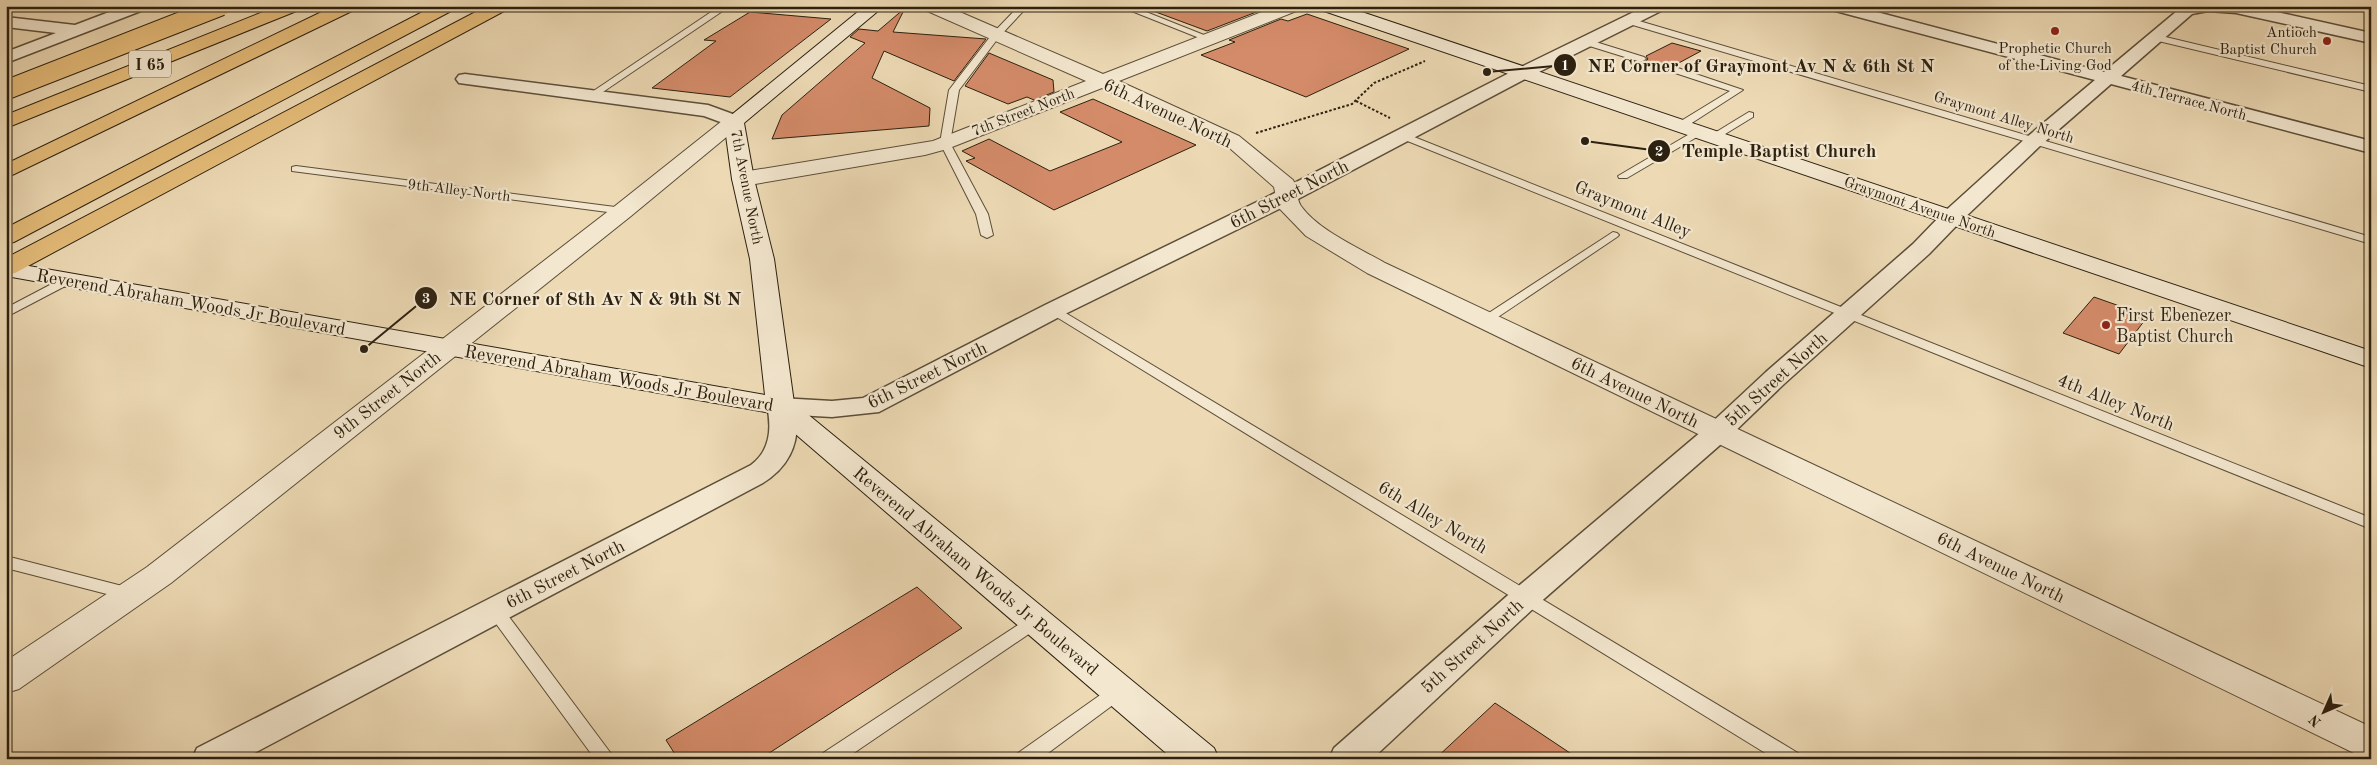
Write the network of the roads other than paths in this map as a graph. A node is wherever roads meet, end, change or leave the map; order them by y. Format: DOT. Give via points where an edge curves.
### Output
graph roads {
  1 [pos="140,6"];
  2 [pos="203,6"];
  3 [pos="221,6"];
  4 [pos="293,6"];
  5 [pos="348,6"];
  6 [pos="447,6"];
  7 [pos="500,6"];
  8 [pos="726,6"];
  9 [pos="876,6"];
  10 [pos="931,6"];
  11 [pos="1024,6"];
  12 [pos="1123,6"];
  13 [pos="1293,6"];
  14 [pos="1327,6"];
  15 [pos="1659,6"];
  16 [pos="1834,6"];
  17 [pos="2208,6"];
  18 [pos="1629,21"];
  19 [pos="6,22"];
  20 [pos="77,31"];
  21 [pos="996,35"];
  22 [pos="2153,37"];
  23 [pos="2371,38"];
  24 [pos="1210,39"];
  25 [pos="1586,42"];
  26 [pos="6,58"];
  27 [pos="1641,59"];
  28 [pos="1670,68"];
  29 [pos="1523,73"];
  30 [pos="2106,78"];
  31 [pos="465,79"];
  32 [pos="1101,81"];
  33 [pos="2371,89"];
  34 [pos="6,90"];
  35 [pos="591,96"];
  36 [pos="6,107"];
  37 [pos="1749,115"];
  38 [pos="734,121"];
  39 [pos="6,122"];
  40 [pos="1697,132"];
  41 [pos="1409,133"];
  42 [pos="2034,141"];
  43 [pos="944,142"];
  44 [pos="2371,147"];
  45 [pos="296,169"];
  46 [pos="6,172"];
  47 [pos="1623,176"];
  48 [pos="743,179"];
  49 [pos="1287,196"];
  50 [pos="623,212"];
  51 [pos="1951,218"];
  52 [pos="1613,235"];
  53 [pos="987,236"];
  54 [pos="6,238"];
  55 [pos="2371,241"];
  56 [pos="6,268"];
  57 [pos="67,280"];
  58 [pos="1054,310"];
  59 [pos="6,313"];
  60 [pos="1848,314"];
  61 [pos="1484,320"];
  62 [pos="448,347"];
  63 [pos="2371,360"];
  64 [pos="780,406"];
  65 [pos="1718,432"];
  66 [pos="2371,524"];
  67 [pos="6,562"];
  68 [pos="131,594"];
  69 [pos="1526,597"];
  70 [pos="495,610"];
  71 [pos="1036,621"];
  72 [pos="6,679"];
  73 [pos="1120,691"];
  74 [pos="2371,744"];
  75 [pos="210,759"];
  76 [pos="606,759"];
  77 [pos="830,759"];
  78 [pos="1025,759"];
  79 [pos="1200,759"];
  80 [pos="1347,759"];
  81 [pos="1791,759"];
  1 -- 20 [label="street"];
  2 -- 36 [label="highway"];
  3 -- 34 [label="highway, bridge"];
  4 -- 39 [label="highway, I 65"];
  5 -- 46 [label="highway, I 65"];
  6 -- 54 [label="highway"];
  7 -- 56 [label="highway"];
  8 -- 35 [label="lane"];
  9 -- 38 [label="main road, 9th Street North"];
  10 -- 21 [label="main road, 6th Avenue North"];
  11 -- 21 [label="lane"];
  12 -- 24 [label="lane"];
  13 -- 24 [label="main road, 7th Street North"];
  14 -- 29 [label="main road, Graymont Avenue North"];
  15 -- 18 [label="street, 6th Street North"];
  16 -- 30 [label="street, 4th Terrace North"];
  17 -- 22 [label="street, 5th Street North" via="2187,10"];
  17 -- 23 [label="street, 5th Street North" via="2236,8"];
  18 -- 25 [label="street, 6th Street North"];
  18 -- 42 [label="lane, Graymont Alley North"];
  19 -- 20 [label="street"];
  20 -- 26 [label="street"];
  21 -- 32 [label="main road, 6th Avenue North"];
  21 -- 43 [label="lane" via="954,90"];
  22 -- 30 [label="street, 5th Street North"];
  22 -- 33 [label="lane"];
  24 -- 32 [label="main road, 7th Street North"];
  25 -- 27 [label="lane"];
  25 -- 29 [label="street, 6th Street North"];
  28 -- 40 [label="lane" via="1738,90"];
  29 -- 40 [label="main road, Graymont Avenue North"];
  29 -- 41 [label="street, 6th Street North"];
  30 -- 42 [label="street, 5th Street North"];
  30 -- 44 [label="street, 4th Terrace North"];
  31 -- 35 [label="street, 7th Avenue North"];
  32 -- 43 [label="main road, 7th Street North"];
  32 -- 49 [label="main road, 6th Avenue North" via="1232,140 1285,184"];
  35 -- 38 [label="street, 7th Avenue North" via="708,110"];
  37 -- 40 [label="lane"];
  38 -- 48 [label="main road, 7th Avenue North"];
  38 -- 50 [label="main road, 9th Street North"];
  40 -- 47 [label="lane"];
  40 -- 51 [label="main road, Graymont Avenue North"];
  41 -- 49 [label="street, 6th Street North"];
  41 -- 60 [label="lane, Graymont Alley"];
  42 -- 51 [label="street, 5th Street North"];
  42 -- 55 [label="lane, Graymont Alley North"];
  43 -- 48 [label="main road, 7th Street North" via="925,149"];
  43 -- 53 [label="lane" via="982,214"];
  45 -- 50 [label="lane, 9th Alley North"];
  48 -- 64 [label="main road, 7th Avenue North" via="762,259"];
  49 -- 58 [label="street, 6th Street North"];
  49 -- 61 [label="main road, 6th Avenue North" via="1289,207 1314,231 1376,268"];
  50 -- 62 [label="main road, 9th Street North"];
  51 -- 60 [label="street, 5th Street North"];
  51 -- 63 [label="main road, Graymont Avenue North"];
  52 -- 61 [label="lane"];
  56 -- 57 [label="main road, Reverend Abraham Woods Jr Boulevard"];
  57 -- 59 [label="lane"];
  57 -- 62 [label="main road, Reverend Abraham Woods Jr Boulevard"];
  58 -- 64 [label="street, 6th Street North" via="869,406 832,409"];
  58 -- 69 [label="lane, 6th Alley North"];
  60 -- 65 [label="street, 5th Street North"];
  60 -- 66 [label="lane, 4th Alley North"];
  61 -- 65 [label="main road, 6th Avenue North"];
  62 -- 64 [label="main road, Reverend Abraham Woods Jr Boulevard"];
  62 -- 68 [label="main road, 9th Street North"];
  64 -- 70 [label="street, 6th Street North" via="784,429 769,465 732,488"];
  64 -- 71 [label="main road, Reverend Abraham Woods Jr Boulevard"];
  65 -- 69 [label="street, 5th Street North"];
  65 -- 74 [label="main road, 6th Avenue North"];
  67 -- 68 [label="lane"];
  68 -- 72 [label="main road, 9th Street North"];
  69 -- 80 [label="street, 5th Street North"];
  69 -- 81 [label="lane, 6th Alley North"];
  70 -- 75 [label="street, 6th Street North"];
  70 -- 76 [label="lane"];
  71 -- 73 [label="main road, Reverend Abraham Woods Jr Boulevard"];
  71 -- 77 [label="lane"];
  73 -- 78 [label="lane"];
  73 -- 79 [label="main road, Reverend Abraham Woods Jr Boulevard"];
}
